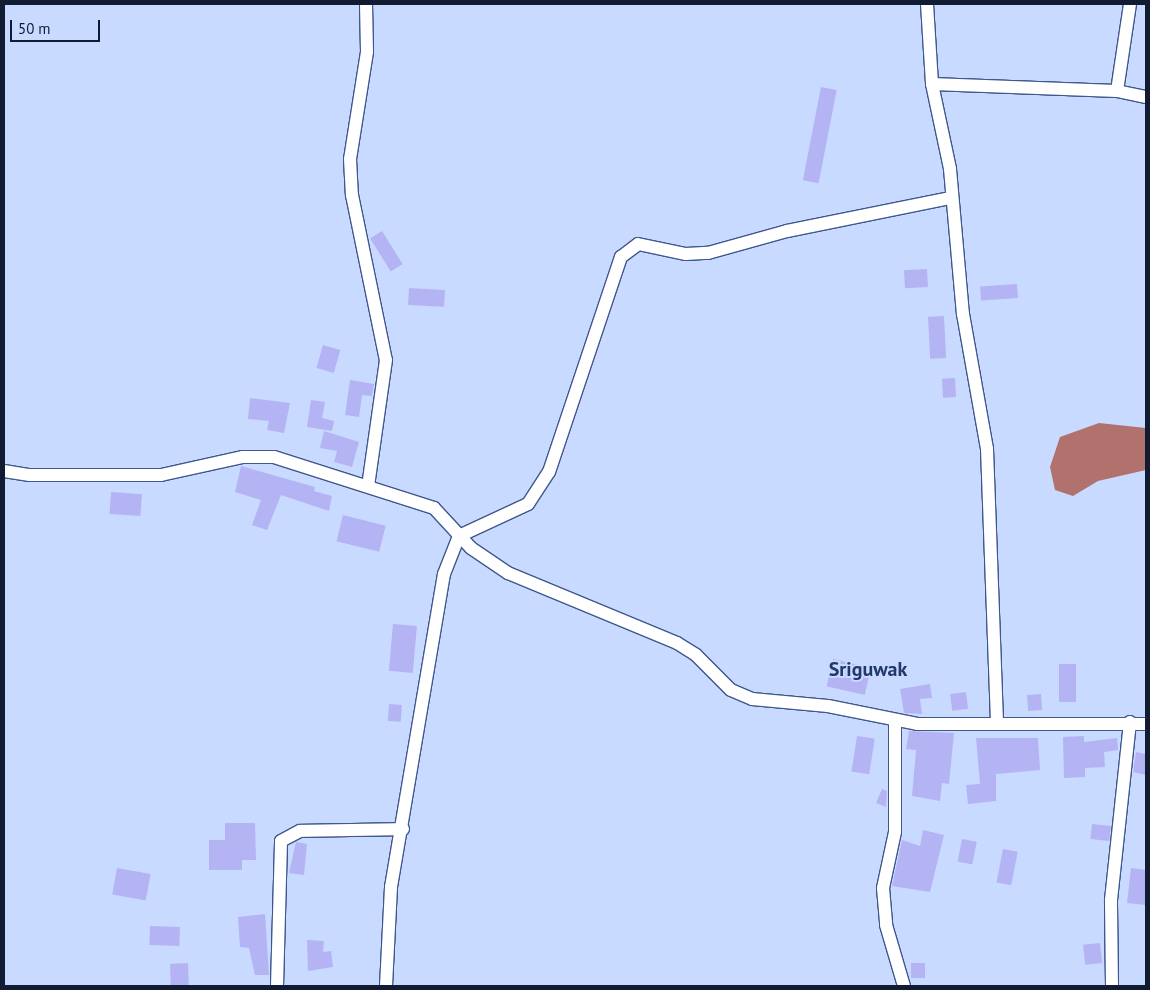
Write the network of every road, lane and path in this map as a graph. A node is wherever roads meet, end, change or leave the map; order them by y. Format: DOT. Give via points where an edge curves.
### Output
graph roads {
  1 [pos="366,4"];
  2 [pos="927,4"];
  3 [pos="1130,4"];
  4 [pos="932,84"];
  5 [pos="1116,91"];
  6 [pos="1146,97"];
  7 [pos="951,198"];
  8 [pos="4,471"];
  9 [pos="368,486"];
  10 [pos="459,536"];
  11 [pos="895,721"];
  12 [pos="1130,722"];
  13 [pos="997,724"];
  14 [pos="1146,724"];
  15 [pos="403,829"];
  16 [pos="278,986"];
  17 [pos="386,986"];
  18 [pos="904,986"];
  19 [pos="1112,986"];
  1 -- 9 [label="street" via="367,52 350,159 352,195 386,360"];
  2 -- 4 [label="street"];
  3 -- 5 [label="street"];
  4 -- 5 [label="street"];
  4 -- 7 [label="street" via="950,170"];
  5 -- 6 [label="street"];
  7 -- 10 [label="street" via="787,231 708,252 686,254 653,244 627,249 538,492 512,514"];
  7 -- 13 [label="street" via="963,314 989,471"];
  8 -- 9 [label="street" via="30,475 160,475 263,456"];
  9 -- 10 [label="street" via="434,508"];
  10 -- 11 [label="street" via="508,573 677,643 696,655 730,690 752,699 828,706"];
  10 -- 15 [label="street" via="444,574 433,627"];
  11 -- 13 [label="street"];
  11 -- 18 [label="street" via="895,832 883,888 886,925"];
  12 -- 13 [label="street"];
  12 -- 14 [label="street"];
  12 -- 19 [label="street" via="1111,900"];
  15 -- 16 [label="street" via="300,831 281,841"];
  15 -- 17 [label="street" via="391,887"];
}
